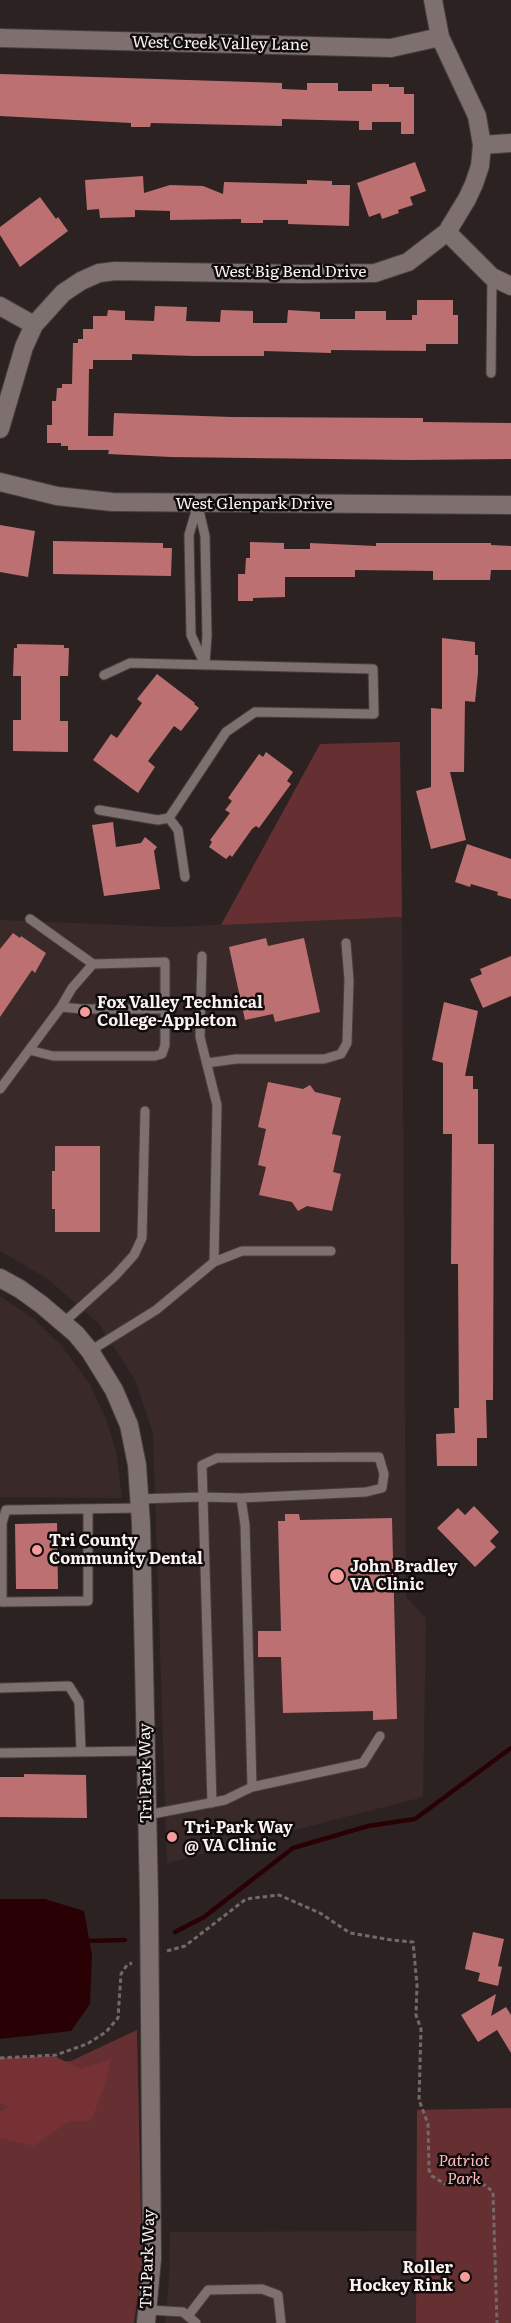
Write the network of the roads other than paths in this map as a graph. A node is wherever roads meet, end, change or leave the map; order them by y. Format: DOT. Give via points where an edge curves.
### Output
graph roads {
  1 [pos="433,0"];
  2 [pos="440,37"];
  3 [pos="0,38"];
  4 [pos="511,143"];
  5 [pos="482,145"];
  6 [pos="447,232"];
  7 [pos="492,277"];
  8 [pos="511,286"];
  9 [pos="0,306"];
  10 [pos="34,325"];
  11 [pos="491,373"];
  12 [pos="0,429"];
  13 [pos="0,482"];
  14 [pos="198,504"];
  15 [pos="511,505"];
  16 [pos="205,665"];
  17 [pos="104,675"];
  18 [pos="99,810"];
  19 [pos="170,818"];
  20 [pos="185,877"];
  21 [pos="30,919"];
  22 [pos="346,943"];
  23 [pos="202,956"];
  24 [pos="93,964"];
  25 [pos="61,1007"];
  26 [pos="165,1009"];
  27 [pos="29,1050"];
  28 [pos="207,1063"];
  29 [pos="0,1089"];
  30 [pos="145,1111"];
  31 [pos="331,1251"];
  32 [pos="214,1262"];
  33 [pos="0,1278"];
  34 [pos="63,1323"];
  35 [pos="90,1351"];
  36 [pos="202,1497"];
  37 [pos="241,1498"];
  38 [pos="139,1504"];
  39 [pos="87,1509"];
  40 [pos="0,1688"];
  41 [pos="380,1736"];
  42 [pos="81,1751"];
  43 [pos="146,1751"];
  44 [pos="0,1753"];
  45 [pos="252,1787"];
  46 [pos="212,1803"];
  47 [pos="147,1815"];
  48 [pos="188,2316"];
  49 [pos="147,2317"];
  50 [pos="196,2323"];
  51 [pos="281,2323"];
  1 -- 2 [label="street, West Big Bend Drive"];
  2 -- 3 [label="street, West Creek Valley Lane" via="391,48"];
  2 -- 5 [label="street, West Big Bend Drive" via="477,116"];
  4 -- 5 [label="street"];
  5 -- 6 [label="street, West Big Bend Drive" via="474,184"];
  6 -- 7 [label="street"];
  6 -- 10 [label="street, West Big Bend Drive" via="408,262 375,273 99,273 63,293"];
  7 -- 8 [label="street"];
  7 -- 11 [label="lane"];
  9 -- 10 [label="street"];
  10 -- 12 [label="street, West Big Bend Drive"];
  13 -- 14 [label="street, West Glenpark Drive" via="84,500"];
  14 -- 15 [label="street, West Glenpark Drive"];
  14 -- 16 [label="lane" via="206,536"];
  14 -- 16 [label="lane" via="189,535 191,635"];
  16 -- 17 [label="lane" via="130,663"];
  16 -- 19 [label="lane" via="373,669 374,714 255,712 226,732"];
  18 -- 19 [label="lane" via="158,820"];
  19 -- 20 [label="lane" via="178,830"];
  21 -- 24 [label="lane"];
  22 -- 28 [label="lane" via="347,1043 340,1054 324,1059 236,1059"];
  23 -- 28 [label="lane" via="200,1037"];
  24 -- 25 [label="lane"];
  24 -- 26 [label="lane" via="165,962"];
  25 -- 26 [label="lane"];
  25 -- 27 [label="lane"];
  26 -- 27 [label="lane" via="162,1054 53,1056"];
  27 -- 29 [label="lane"];
  28 -- 32 [label="lane" via="217,1105"];
  30 -- 34 [label="lane" via="142,1238 134,1255 115,1276"];
  31 -- 32 [label="lane" via="242,1251"];
  32 -- 35 [label="lane" via="156,1310"];
  33 -- 34 [label="street, Tri Park Way"];
  34 -- 35 [label="street, Tri Park Way"];
  35 -- 38 [label="street, Tri Park Way" via="114,1390 129,1425"];
  36 -- 37 [label="lane"];
  36 -- 37 [label="lane" via="202,1465 217,1458 380,1457 384,1474 382,1488 366,1492"];
  36 -- 38 [label="lane"];
  36 -- 46 [label="lane"];
  37 -- 45 [label="lane"];
  38 -- 39 [label="lane"];
  38 -- 43 [label="street, Tri Park Way"];
  39 -- 39 [label="lane" via="6,1510 2,1523 2,1602 88,1601"];
  40 -- 42 [label="lane" via="69,1686 79,1701"];
  41 -- 45 [label="lane" via="363,1763"];
  42 -- 43 [label="lane"];
  42 -- 44 [label="lane"];
  43 -- 47 [label="street, Tri Park Way"];
  45 -- 46 [label="lane"];
  46 -- 47 [label="lane"];
  47 -- 49 [label="street, Tri Park Way" via="152,2259"];
  48 -- 49 [label="lane" via="183,2312"];
  48 -- 50 [label="lane"];
  48 -- 51 [label="lane" via="208,2290 262,2289 278,2295"];
}
